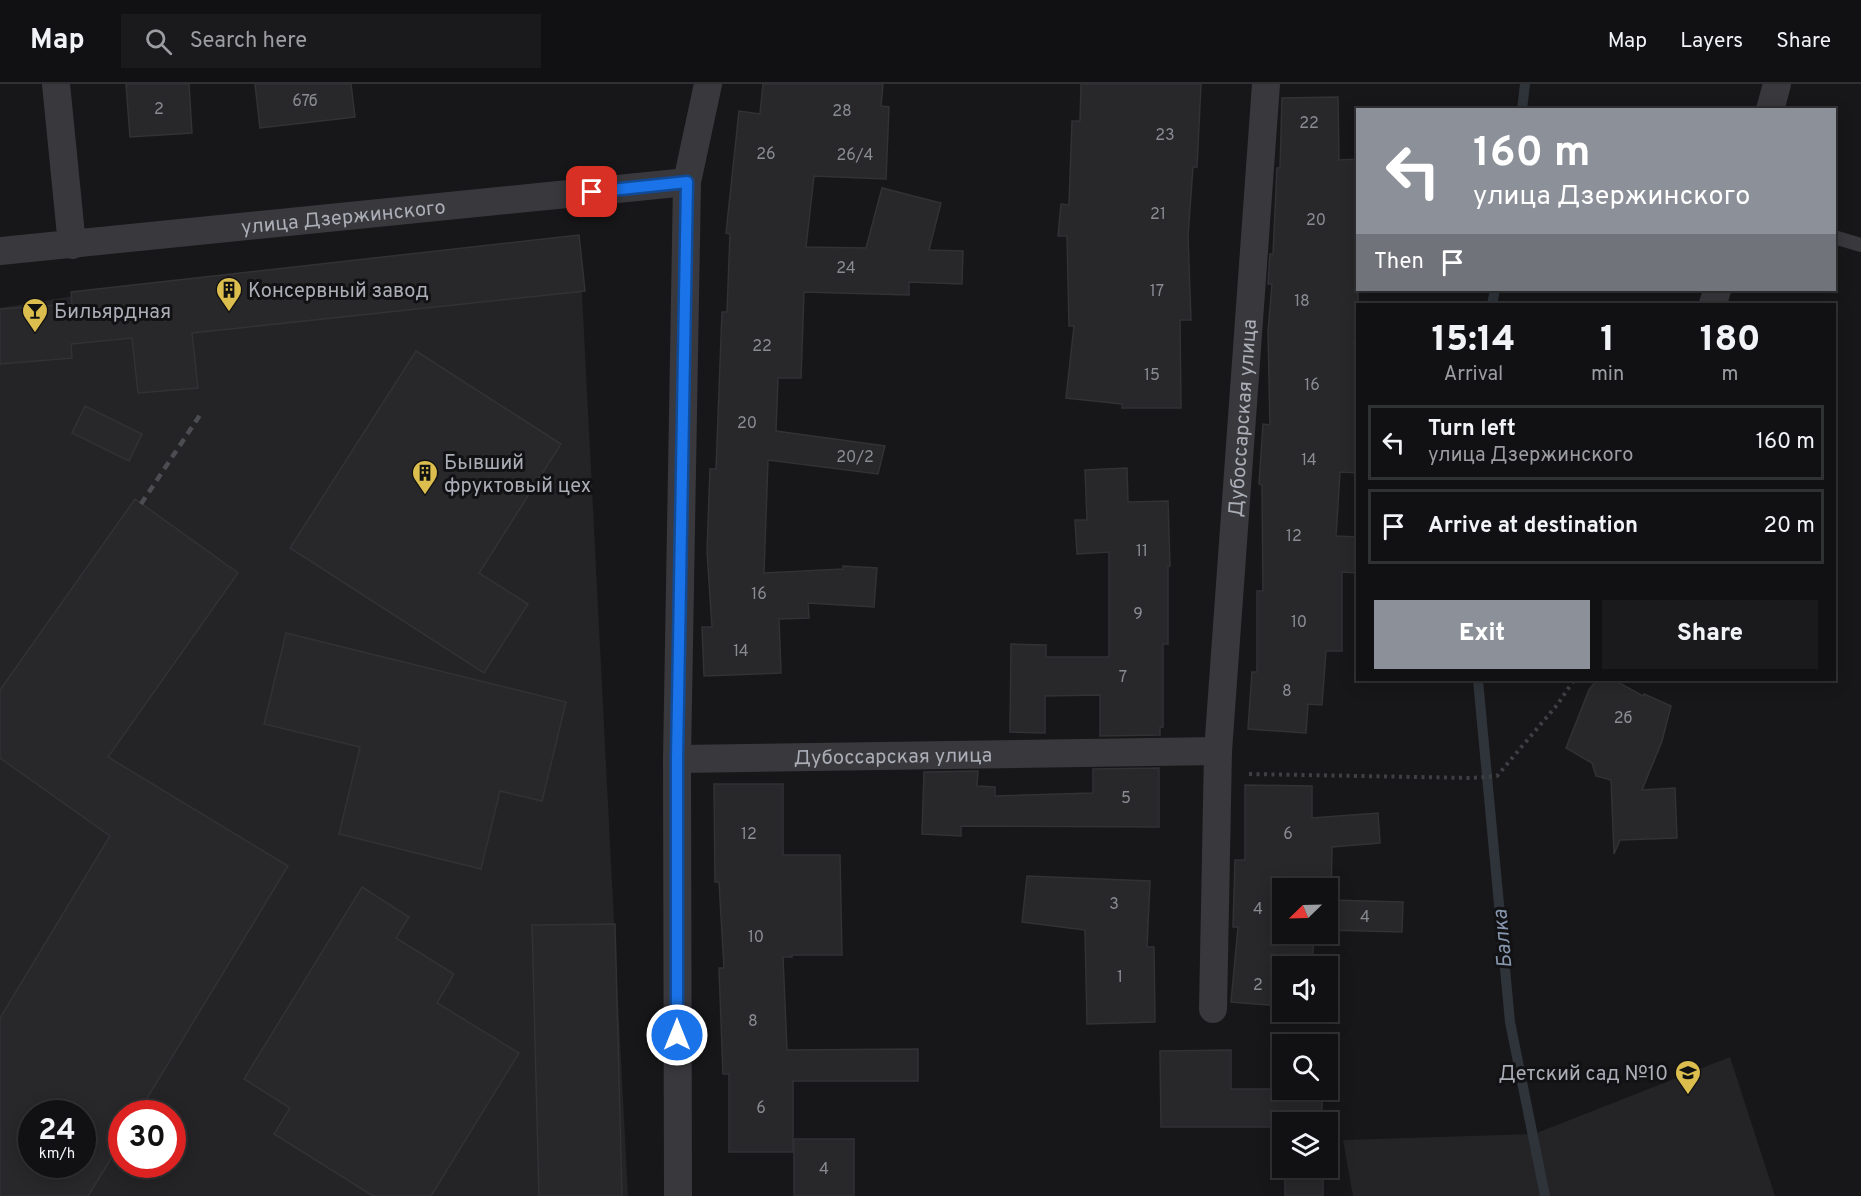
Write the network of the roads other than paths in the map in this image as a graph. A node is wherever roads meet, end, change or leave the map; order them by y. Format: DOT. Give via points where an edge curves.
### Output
graph roads {
  1 [pos="56,84"];
  2 [pos="708,84"];
  3 [pos="1266,84"];
  4 [pos="1777,84"];
  5 [pos="1771,108"];
  6 [pos="687,182"];
  7 [pos="1836,238"];
  8 [pos="72,245"];
  9 [pos="1861,245"];
  10 [pos="0,251"];
  11 [pos="677,759"];
  12 [pos="1218,762"];
  13 [pos="1213,1009"];
  14 [pos="678,1196"];
  1 -- 8 [label="street"];
  2 -- 6 [label="street"];
  3 -- 12 [label="street, Дубоссарская улица"];
  4 -- 5 [label="street"];
  6 -- 8 [label="street, улица Дзержинского"];
  6 -- 11 [label="street"];
  7 -- 9 [label="lane"];
  8 -- 10 [label="street, улица Дзержинского"];
  11 -- 12 [label="street, Дубоссарская улица"];
  11 -- 14 [label="street"];
  12 -- 13 [label="street, Дубоссарская улица"];
}
